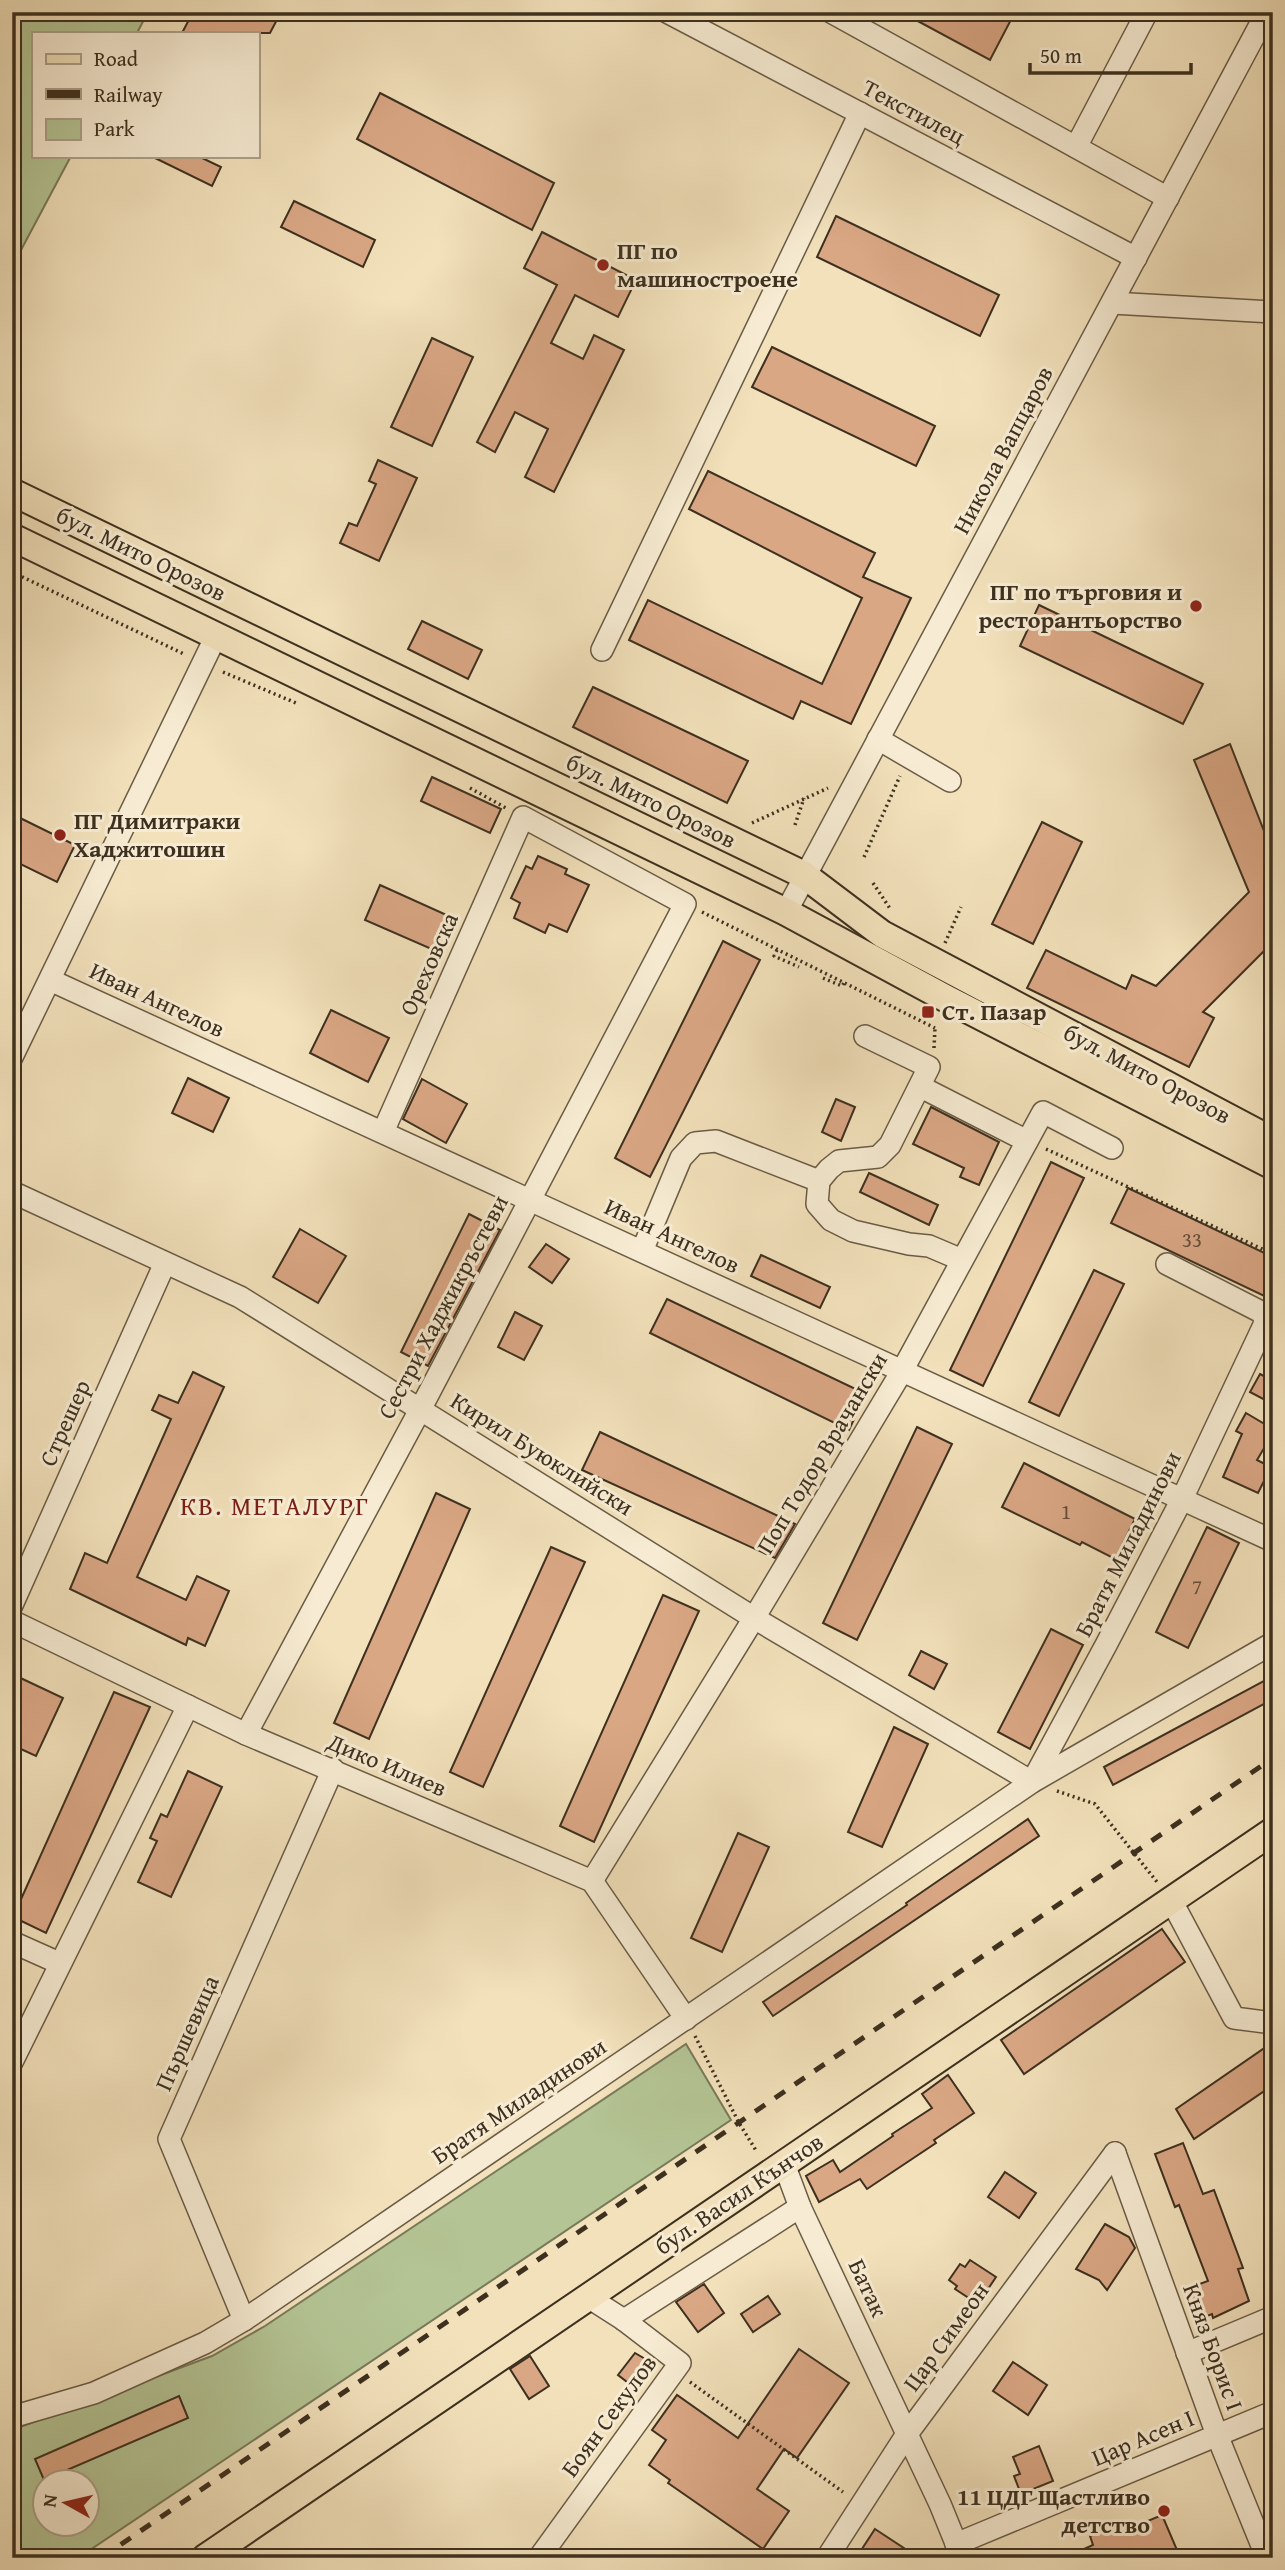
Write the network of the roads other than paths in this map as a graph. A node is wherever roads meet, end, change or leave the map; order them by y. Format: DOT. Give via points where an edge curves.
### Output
graph roads {
  1 [pos="667,12"];
  2 [pos="831,12"];
  3 [pos="1147,12"];
  4 [pos="1267,12"];
  5 [pos="860,113"];
  6 [pos="1076,147"];
  7 [pos="1168,198"];
  8 [pos="1136,258"];
  9 [pos="1112,303"];
  10 [pos="1273,312"];
  11 [pos="12,492"];
  12 [pos="12,537"];
  13 [pos="216,636"];
  14 [pos="602,650"];
  15 [pos="878,739"];
  16 [pos="950,781"];
  17 [pos="804,875"];
  18 [pos="685,904"];
  19 [pos="786,912"];
  20 [pos="50,980"];
  21 [pos="865,1035"];
  22 [pos="12,1057"];
  23 [pos="921,1087"];
  24 [pos="383,1132"];
  25 [pos="1270,1134"];
  26 [pos="1027,1140"];
  27 [pos="1112,1149"];
  28 [pos="1273,1166"];
  29 [pos="819,1181"];
  30 [pos="12,1192"];
  31 [pos="530,1199"];
  32 [pos="642,1251"];
  33 [pos="962,1260"];
  34 [pos="165,1263"];
  35 [pos="1167,1265"];
  36 [pos="902,1371"];
  37 [pos="421,1408"];
  38 [pos="1182,1499"];
  39 [pos="1273,1541"];
  40 [pos="12,1605"];
  41 [pos="754,1618"];
  42 [pos="12,1621"];
  43 [pos="1273,1643"];
  44 [pos="188,1706"];
  45 [pos="246,1734"];
  46 [pos="333,1769"];
  47 [pos="1032,1782"];
  48 [pos="1273,1831"];
  49 [pos="592,1881"];
  50 [pos="1171,1900"];
  51 [pos="12,1942"];
  52 [pos="59,1963"];
  53 [pos="687,2019"];
  54 [pos="1273,2023"];
  55 [pos="12,2062"];
  56 [pos="1115,2153"];
  57 [pos="777,2168"];
  58 [pos="800,2207"];
  59 [pos="588,2297"];
  60 [pos="1273,2317"];
  61 [pos="244,2320"];
  62 [pos="624,2320"];
  63 [pos="1187,2353"];
  64 [pos="1273,2412"];
  65 [pos="12,2417"];
  66 [pos="907,2434"];
  67 [pos="1217,2435"];
  68 [pos="959,2551"];
  69 [pos="210,2556"];
  70 [pos="539,2558"];
  71 [pos="827,2558"];
  72 [pos="1267,2558"];
  1 -- 5 [label="street, Текстилец"];
  2 -- 6 [label="street"];
  3 -- 6 [label="street"];
  4 -- 7 [label="street, Никола Вапцаров"];
  5 -- 8 [label="street, Текстилец"];
  5 -- 14 [label="street"];
  6 -- 7 [label="street"];
  7 -- 8 [label="street, Никола Вапцаров"];
  8 -- 9 [label="street, Никола Вапцаров"];
  9 -- 10 [label="street"];
  9 -- 15 [label="street, Никола Вапцаров"];
  11 -- 17 [label="main road, бул. Мито Орозов"];
  12 -- 13 [label="main road, бул. Мито Орозов"];
  13 -- 19 [label="main road, бул. Мито Орозов"];
  13 -- 20 [label="street"];
  15 -- 16 [label="street"];
  15 -- 17 [label="street, Никола Вапцаров"];
  17 -- 19 [label="street, Никола Вапцаров"];
  17 -- 25 [label="main road, бул. Мито Орозов" via="882,934"];
  18 -- 24 [label="street, Ореховска" via="523,817"];
  18 -- 31 [label="street, Сестри Хаджикръстеви"];
  19 -- 28 [label="main road, бул. Мито Орозов"];
  20 -- 22 [label="street"];
  20 -- 24 [label="street, Иван Ангелов"];
  21 -- 23 [label="street" via="929,1067"];
  23 -- 26 [label="street"];
  23 -- 29 [label="street" via="890,1145 878,1157 839,1161"];
  24 -- 31 [label="street, Иван Ангелов"];
  26 -- 27 [label="street, Поп Тодор Врачански" via="1043,1112"];
  26 -- 33 [label="street, Поп Тодор Врачански"];
  29 -- 32 [label="street" via="716,1141 695,1143 681,1158"];
  29 -- 33 [label="street" via="817,1204 831,1220 853,1231 929,1246"];
  30 -- 34 [label="street, Кирил Буюклийски"];
  31 -- 32 [label="street, Иван Ангелов"];
  31 -- 37 [label="street, Сестри Хаджикръстеви"];
  32 -- 36 [label="street, Иван Ангелов"];
  33 -- 36 [label="street, Поп Тодор Врачански"];
  34 -- 37 [label="street, Кирил Буюклийски" via="240,1297"];
  34 -- 40 [label="street, Стрешер"];
  35 -- 38 [label="street, Братя Миладинови" via="1265,1314 1264,1325"];
  36 -- 38 [label="street, Иван Ангелов"];
  36 -- 41 [label="street, Поп Тодор Врачански"];
  37 -- 41 [label="street, Кирил Буюклийски"];
  37 -- 45 [label="street, Сестри Хаджикръстеви"];
  38 -- 39 [label="street, Иван Ангелов"];
  38 -- 47 [label="street, Братя Миладинови"];
  41 -- 47 [label="street, Кирил Буюклийски"];
  41 -- 49 [label="street, Поп Тодор Врачански"];
  42 -- 44 [label="street, Дико Илиев"];
  43 -- 47 [label="street, Братя Миладинови"];
  44 -- 45 [label="street, Дико Илиев"];
  44 -- 52 [label="street"];
  45 -- 46 [label="street, Дико Илиев"];
  46 -- 49 [label="street, Дико Илиев"];
  46 -- 61 [label="street, Пършевица" via="169,2139"];
  47 -- 53 [label="street, Братя Миладинови"];
  48 -- 50 [label="main road, бул. Васил Кънчов"];
  49 -- 53 [label="street"];
  50 -- 54 [label="street" via="1234,2018"];
  50 -- 57 [label="main road, бул. Васил Кънчов"];
  51 -- 52 [label="street"];
  52 -- 55 [label="street"];
  53 -- 61 [label="street, Братя Миладинови"];
  56 -- 63 [label="street, Княз Борис I"];
  56 -- 66 [label="street, Цар Симеон"];
  57 -- 58 [label="street, Батак"];
  57 -- 59 [label="main road, бул. Васил Кънчов"];
  58 -- 62 [label="street"];
  58 -- 66 [label="street, Батак"];
  59 -- 62 [label="street, Боян Секулов"];
  59 -- 69 [label="main road, бул. Васил Кънчов"];
  60 -- 63 [label="street"];
  61 -- 65 [label="street, Братя Миладинови" via="205,2343 105,2388"];
  62 -- 70 [label="street, Боян Секулов" via="680,2364"];
  63 -- 67 [label="street, Княз Борис I"];
  64 -- 67 [label="street, Цар Асен I"];
  66 -- 68 [label="street, Батак"];
  66 -- 71 [label="street, Цар Симеон"];
  67 -- 68 [label="street, Цар Асен I"];
  67 -- 72 [label="street, Княз Борис I"];
}
